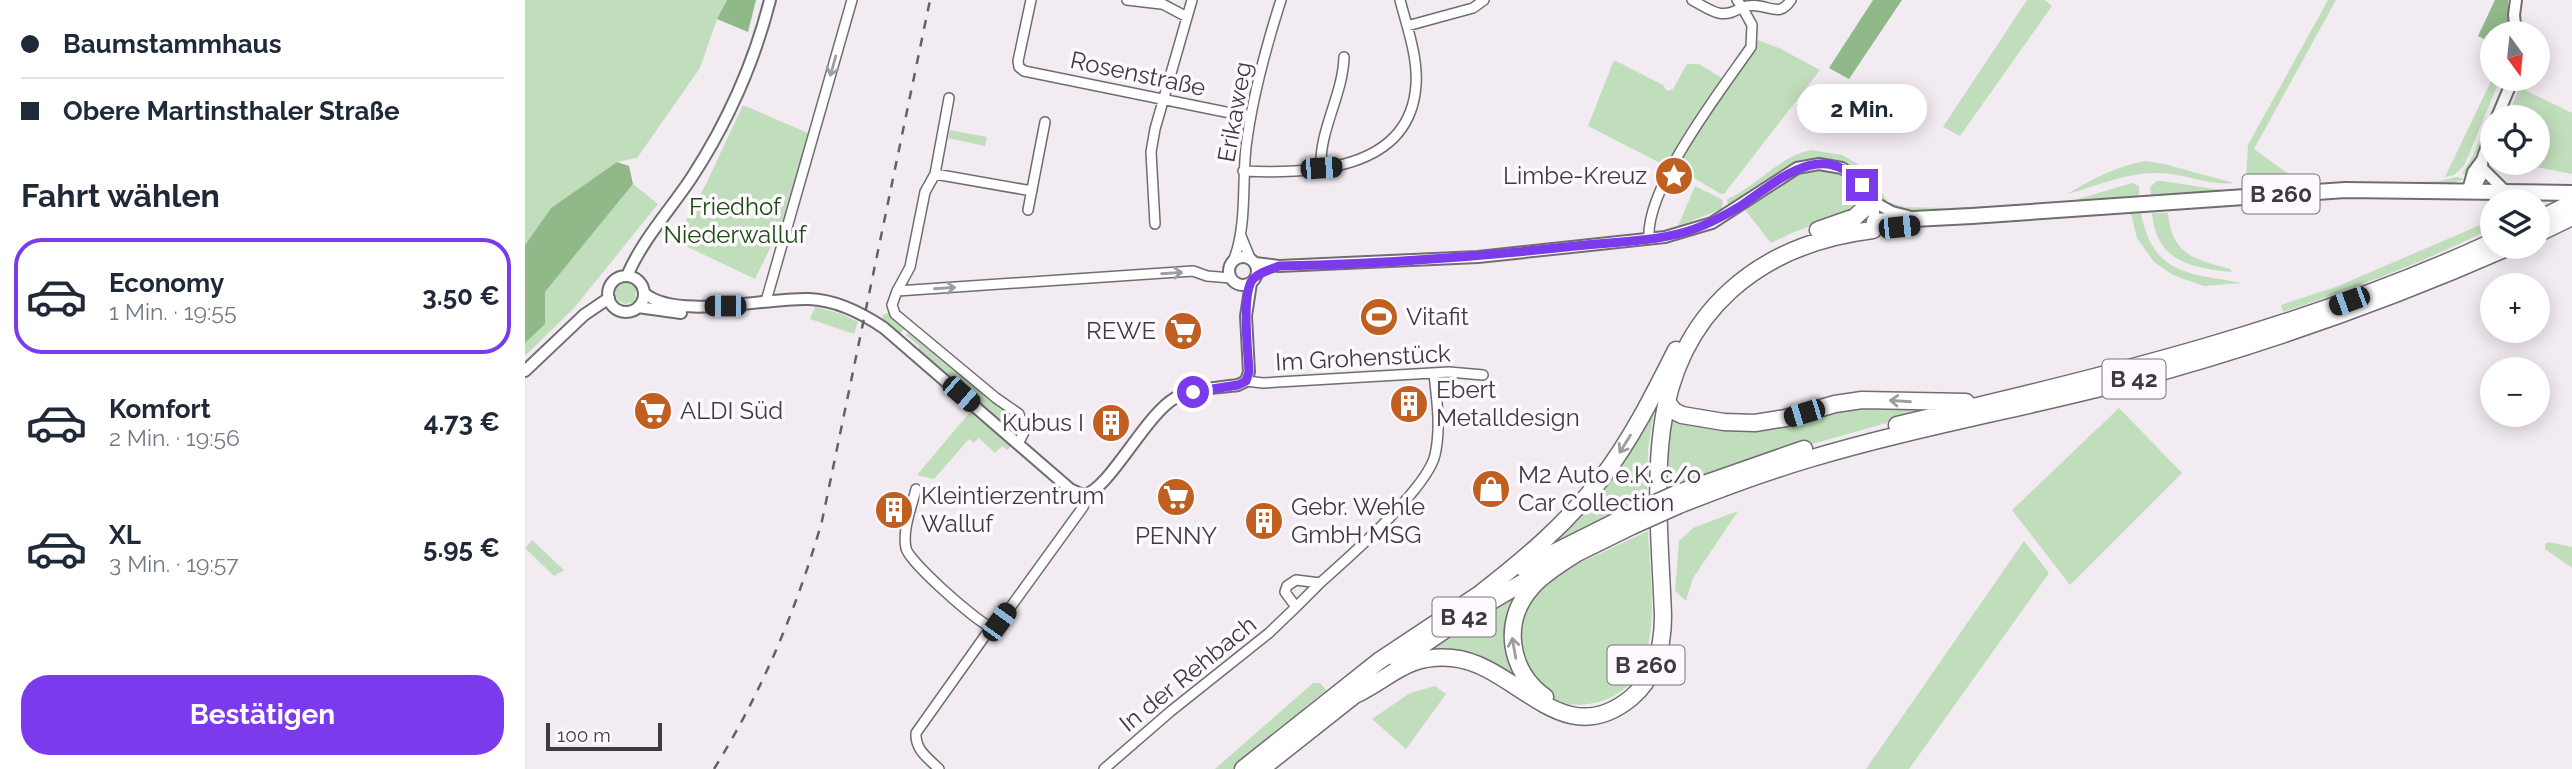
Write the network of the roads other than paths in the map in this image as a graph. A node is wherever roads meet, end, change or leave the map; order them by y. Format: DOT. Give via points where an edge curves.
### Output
graph roads {
  1 [pos="770,0"];
  2 [pos="852,0"];
  3 [pos="1031,0"];
  4 [pos="1127,0"];
  5 [pos="1192,0"];
  6 [pos="1281,0"];
  7 [pos="1400,0"];
  8 [pos="1484,0"];
  9 [pos="1692,0"];
  10 [pos="1791,0"];
  11 [pos="2516,0"];
  12 [pos="1159,2"];
  13 [pos="1739,4"];
  14 [pos="1187,18"];
  15 [pos="2515,21"];
  16 [pos="1407,26"];
  17 [pos="1344,57"];
  18 [pos="949,98"];
  19 [pos="1165,100"];
  20 [pos="1250,117"];
  21 [pos="1045,122"];
  22 [pos="2480,166"];
  23 [pos="1321,168"];
  24 [pos="1243,171"];
  25 [pos="935,174"];
  26 [pos="2491,175"];
  27 [pos="2503,189"];
  28 [pos="2468,190"];
  29 [pos="2480,190"];
  30 [pos="1032,191"];
  31 [pos="2550,192"];
  32 [pos="2572,193"];
  33 [pos="2572,203"];
  34 [pos="1028,210"];
  35 [pos="2550,214"];
  36 [pos="1871,216"];
  37 [pos="1972,216"];
  38 [pos="2572,217"];
  39 [pos="1155,224"];
  40 [pos="2550,227"];
  41 [pos="1241,234"];
  42 [pos="1649,239"];
  43 [pos="2480,247"];
  44 [pos="642,248"];
  45 [pos="2480,259"];
  46 [pos="1234,260"];
  47 [pos="1252,261"];
  48 [pos="1279,266"];
  49 [pos="627,276"];
  50 [pos="1253,279"];
  51 [pos="639,281"];
  52 [pos="1234,281"];
  53 [pos="897,291"];
  54 [pos="644,293"];
  55 [pos="766,301"];
  56 [pos="612,302"];
  57 [pos="725,306"];
  58 [pos="638,307"];
  59 [pos="1246,316"];
  60 [pos="1670,362"];
  61 [pos="525,371"];
  62 [pos="1434,374"];
  63 [pos="1483,375"];
  64 [pos="1246,381"];
  65 [pos="2017,397"];
  66 [pos="1667,402"];
  67 [pos="1018,444"];
  68 [pos="916,489"];
  69 [pos="1092,492"];
  70 [pos="1679,499"];
  71 [pos="1631,520"];
  72 [pos="1580,551"];
  73 [pos="1320,583"];
  74 [pos="1481,593"];
  75 [pos="1296,607"];
  76 [pos="992,626"];
  77 [pos="1351,690"];
  78 [pos="1329,707"];
  79 [pos="939,769"];
  80 [pos="1104,769"];
  81 [pos="1243,769"];
  82 [pos="1261,769"];
  1 -- 44 [label="street" via="725,120"];
  2 -- 55 [label="street, one-way"];
  3 -- 19 [label="street, Rosenstraße" via="1018,61 1024,71"];
  4 -- 12 [label="street"];
  5 -- 14 [label="street"];
  6 -- 20 [label="street, Erikaweg"];
  7 -- 16 [label="street"];
  8 -- 16 [label="street" via="1473,8"];
  9 -- 13 [label="street" via="1723,15 1731,14"];
  10 -- 13 [label="street" via="1783,9 1758,1"];
  11 -- 15 [label="street"];
  12 -- 14 [label="street"];
  13 -- 42 [label="street" via="1752,25 1751,47 1669,170 1651,212"];
  14 -- 19 [label="street"];
  16 -- 23 [label="street" via="1416,85 1402,127 1366,158"];
  17 -- 23 [label="street" via="1320,153"];
  18 -- 25 [label="street"];
  19 -- 20 [label="street, Rosenstraße"];
  19 -- 39 [label="street" via="1151,152"];
  20 -- 24 [label="street, Erikaweg"];
  21 -- 30 [label="street"];
  22 -- 28 [label="street" via="2473,172"];
  23 -- 24 [label="street"];
  24 -- 41 [label="street, Erikaweg"];
  25 -- 30 [label="street"];
  25 -- 53 [label="street" via="925,192 909,267"];
  26 -- 27 [label="street"];
  28 -- 29 [label="main road, B 260"];
  28 -- 37 [label="main road, B 260" via="2345,190"];
  30 -- 34 [label="street"];
  31 -- 32 [label="main road, B 260"];
  33 -- 35 [label="highway"];
  36 -- 37 [label="main road, B 260"];
  36 -- 37 [label="main road, B 260"];
  36 -- 42 [label="street" via="1864,188 1855,177 1842,168 1809,165 1712,223"];
  36 -- 60 [label="highway, B 260" via="1812,232 1767,252 1731,277 1697,315"];
  36 -- 66 [label="highway, B 260" via="1781,255 1747,276 1695,335"];
  38 -- 40 [label="highway"];
  41 -- 46 [label="street, Erikaweg"];
  41 -- 47 [label="street, Erikaweg"];
  42 -- 48 [label="street" via="1478,257"];
  43 -- 65 [label="highway, B 42" via="2266,329 2122,372"];
  44 -- 49 [label="street"];
  44 -- 51 [label="street"];
  45 -- 70 [label="highway, B 42" via="2395,295 2232,352 1838,451"];
  46 -- 47 [label="street"];
  46 -- 52 [label="street" via="1229,266"];
  47 -- 48 [label="street"];
  47 -- 50 [label="street"];
  48 -- 50 [label="street"];
  49 -- 51 [label="street"];
  49 -- 56 [label="street" via="613,282 609,289"];
  50 -- 52 [label="street" via="1244,285"];
  50 -- 59 [label="street"];
  51 -- 54 [label="street"];
  53 -- 52 [label="street, one-way" via="1193,271"];
  52 -- 59 [label="street"];
  53 -- 67 [label="street" via="893,310 1019,414 1024,432"];
  54 -- 57 [label="street" via="668,305"];
  54 -- 58 [label="street"];
  55 -- 57 [label="street"];
  55 -- 67 [label="street" via="819,300 874,321"];
  56 -- 58 [label="street" via="627,312"];
  56 -- 61 [label="street" via="584,315"];
  57 -- 58 [label="street" via="687,313"];
  59 -- 64 [label="street"];
  60 -- 72 [label="highway, B 260, one-way" via="1652,444 1651,649 1642,672 1626,690 1606,702 1582,707 1559,703 1534,688 1518,664 1512,636 1517,610 1529,590"];
  60 -- 74 [label="highway, one-way" via="1631,434 1589,495 1535,549"];
  62 -- 63 [label="street, Im Grohenstück"];
  62 -- 64 [label="street, Im Grohenstück"];
  62 -- 73 [label="street, In der Rehbach" via="1438,432 1424,480"];
  64 -- 69 [label="street" via="1183,394 1168,403"];
  65 -- 66 [label="highway, one-way" via="1956,402 1862,400 1744,424 1682,415"];
  65 -- 70 [label="highway, B 42" via="1835,440 1763,462"];
  66 -- 77 [label="highway, B 260" via="1659,463 1661,643 1650,676 1632,697 1600,713 1565,714 1540,704 1482,666 1445,658 1408,664"];
  67 -- 69 [label="street" via="1070,489"];
  68 -- 76 [label="street" via="905,535 910,559 984,624"];
  69 -- 76 [label="street"];
  70 -- 71 [label="highway, B 42, bridge"];
  71 -- 72 [label="highway, B 42"];
  71 -- 74 [label="highway, B 42" via="1539,559"];
  72 -- 77 [label="highway, B 42" via="1521,582"];
  73 -- 75 [label="street, In der Rehbach"];
  73 -- 75 [label="street" via="1296,580 1287,586 1287,597"];
  74 -- 77 [label="highway, B 42" via="1412,637"];
  75 -- 80 [label="street, In der Rehbach"];
  76 -- 79 [label="street" via="916,733 922,753"];
  77 -- 78 [label="highway, B 42"];
  78 -- 81 [label="highway, B 42"];
  78 -- 82 [label="highway, B 42"];
}
